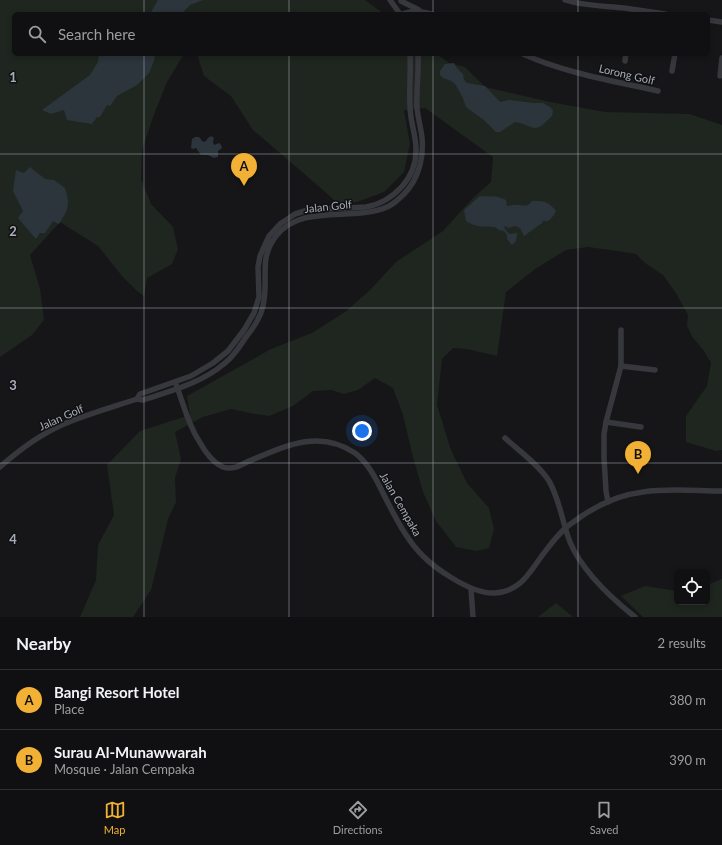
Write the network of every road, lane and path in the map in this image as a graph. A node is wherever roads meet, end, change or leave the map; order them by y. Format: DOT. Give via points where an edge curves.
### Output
graph roads {
  1 [pos="390,0"];
  2 [pos="565,0"];
  3 [pos="401,1"];
  4 [pos="600,3"];
  5 [pos="404,12"];
  6 [pos="405,12"];
  7 [pos="421,12"];
  8 [pos="631,12"];
  9 [pos="710,20"];
  10 [pos="722,22"];
  11 [pos="410,56"];
  12 [pos="418,56"];
  13 [pos="528,56"];
  14 [pos="626,56"];
  15 [pos="675,56"];
  16 [pos="722,58"];
  17 [pos="625,61"];
  18 [pos="672,71"];
  19 [pos="720,76"];
  20 [pos="658,91"];
  21 [pos="621,330"];
  22 [pos="214,364"];
  23 [pos="621,366"];
  24 [pos="216,370"];
  25 [pos="655,370"];
  26 [pos="175,382"];
  27 [pos="177,389"];
  28 [pos="137,399"];
  29 [pos="606,422"];
  30 [pos="641,427"];
  31 [pos="505,438"];
  32 [pos="0,466"];
  33 [pos="722,491"];
  34 [pos="608,502"];
  35 [pos="565,528"];
  36 [pos="471,589"];
  37 [pos="473,617"];
  38 [pos="635,617"];
  1 -- 5 [label="street"];
  2 -- 4 [label="street"];
  3 -- 6 [label="street"];
  3 -- 7 [label="street"];
  4 -- 8 [label="street"];
  9 -- 10 [label="street"];
  11 -- 22 [label="street, Jalan Golf" via="410,106 416,158 407,180 388,199 374,206 308,210 295,214 280,224 269,236 260,256 259,297 254,313 228,351"];
  12 -- 24 [label="street, Jalan Golf" via="417,110 423,148 418,173 409,189 391,205 381,209 363,213 310,216 293,222 280,232 270,246 265,260 265,294 260,315 235,352"];
  13 -- 20 [label="street, Lorong Golf" via="575,72"];
  14 -- 17 [label="street"];
  15 -- 18 [label="street"];
  16 -- 19 [label="street"];
  21 -- 23 [label="street"];
  22 -- 24 [label="street"];
  22 -- 26 [label="street, Jalan Golf"];
  23 -- 25 [label="street"];
  23 -- 29 [label="street"];
  24 -- 27 [label="street, Jalan Golf"];
  26 -- 27 [label="street, Jalan Cempaka"];
  26 -- 28 [label="street, Jalan Golf" via="140,394"];
  27 -- 28 [label="street, Jalan Golf" via="143,400"];
  27 -- 36 [label="street, Jalan Cempaka" via="198,441 223,467 237,467 281,448 306,441 332,443 356,454 369,467 415,547 434,565"];
  28 -- 32 [label="street, Jalan Golf" via="63,424 26,446"];
  29 -- 30 [label="street"];
  29 -- 34 [label="street" via="603,446"];
  31 -- 35 [label="street" via="548,480"];
  33 -- 34 [label="street, Jalan Cempaka" via="645,491"];
  34 -- 35 [label="street, Jalan Cempaka"];
  35 -- 36 [label="street, Jalan Cempaka" via="526,579 516,587 495,593"];
  35 -- 38 [label="street" via="582,565"];
  36 -- 37 [label="street"];
}
